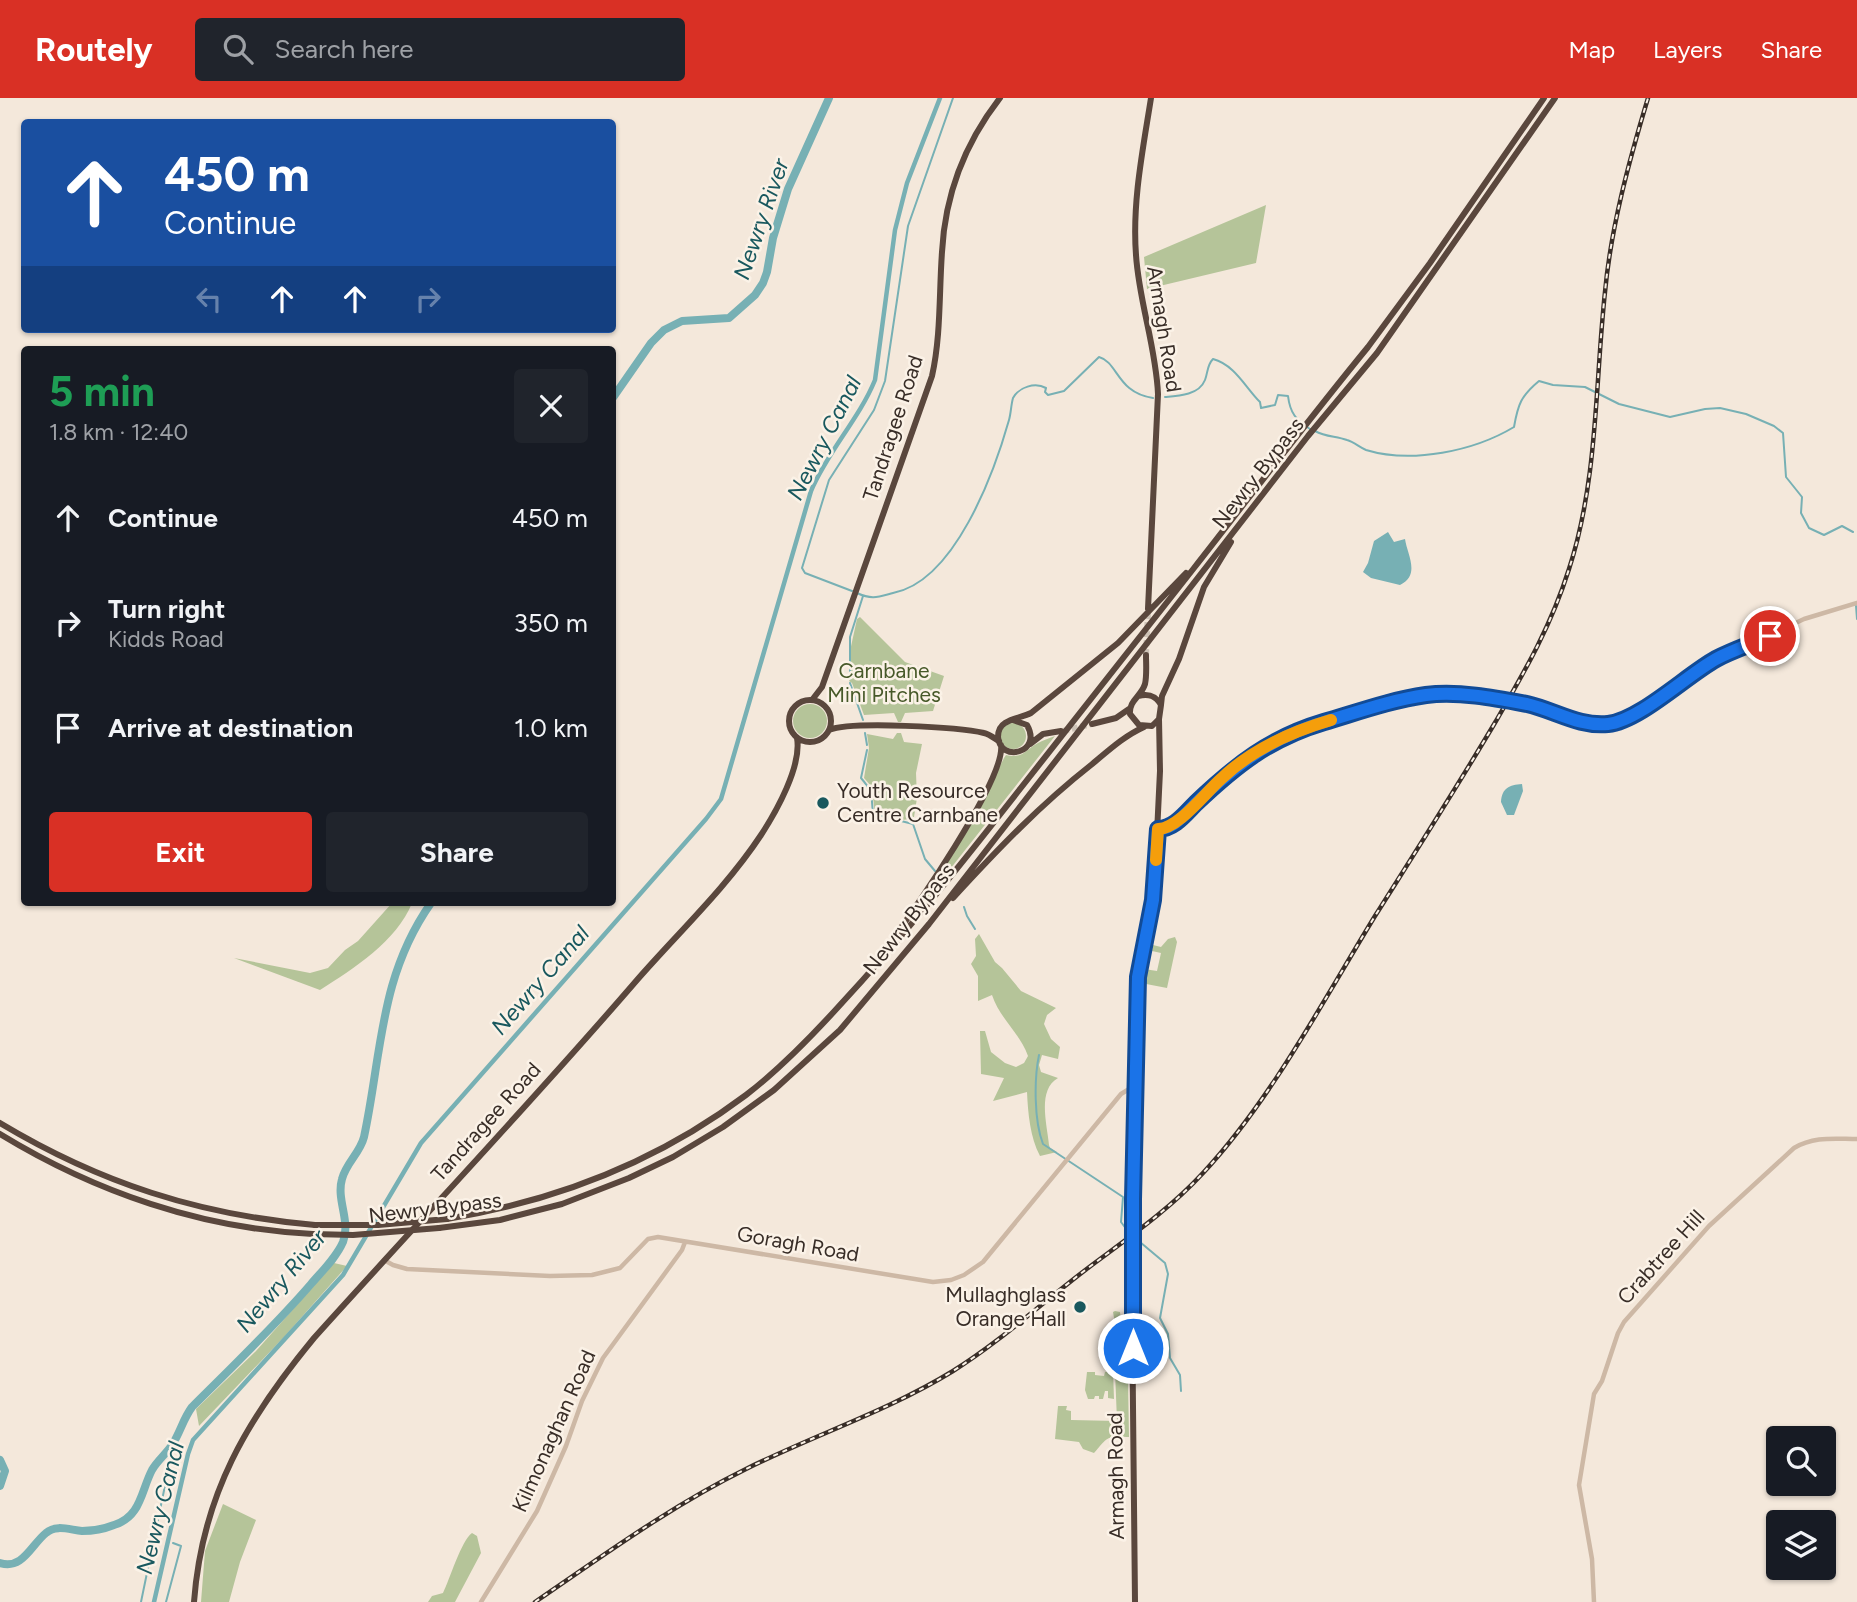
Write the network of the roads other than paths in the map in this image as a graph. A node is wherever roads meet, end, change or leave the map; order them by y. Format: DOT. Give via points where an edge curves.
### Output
graph roads {
  1 [pos="1000,98"];
  2 [pos="1151,98"];
  3 [pos="1544,98"];
  4 [pos="1555,98"];
  5 [pos="1245,519"];
  6 [pos="1206,552"];
  7 [pos="1857,603"];
  8 [pos="1148,609"];
  9 [pos="1146,655"];
  10 [pos="1145,682"];
  11 [pos="822,687"];
  12 [pos="1138,696"];
  13 [pos="1154,696"];
  14 [pos="812,700"];
  15 [pos="822,704"];
  16 [pos="1161,705"];
  17 [pos="1129,709"];
  18 [pos="829,712"];
  19 [pos="1116,718"];
  20 [pos="1159,719"];
  21 [pos="1013,720"];
  22 [pos="1135,723"];
  23 [pos="1092,724"];
  24 [pos="854,725"];
  25 [pos="1027,725"];
  26 [pos="1001,727"];
  27 [pos="1146,727"];
  28 [pos="829,730"];
  29 [pos="1061,732"];
  30 [pos="985,733"];
  31 [pos="1043,734"];
  32 [pos="797,738"];
  33 [pos="1158,741"];
  34 [pos="815,742"];
  35 [pos="1000,743"];
  36 [pos="1028,745"];
  37 [pos="798,754"];
  38 [pos="1158,829"];
  39 [pos="929,923"];
  40 [pos="864,979"];
  41 [pos="1134,1086"];
  42 [pos="0,1123"];
  43 [pos="0,1134"];
  44 [pos="1857,1139"];
  45 [pos="685,1242"];
  46 [pos="384,1260"];
  47 [pos="194,1602"];
  48 [pos="481,1602"];
  49 [pos="1135,1602"];
  50 [pos="1594,1602"];
  1 -- 11 [label="highway, Tandragee Road" via="972,140 951,193 934,364"];
  2 -- 8 [label="highway, Armagh Road" via="1135,227 1158,394"];
  3 -- 6 [label="highway, Newry Bypass" via="1406,298"];
  4 -- 5 [label="highway, Newry Bypass" via="1394,329"];
  5 -- 16 [label="highway" via="1205,587"];
  5 -- 39 [label="highway, Newry Bypass"];
  6 -- 21 [label="highway" via="1099,660 1031,713"];
  6 -- 40 [label="highway, Newry Bypass" via="954,873"];
  7 -- 38 [label="street" via="1804,619 1719,657 1618,722 1578,722 1527,704 1446,694 1381,705 1306,727 1248,757 1170,827"];
  9 -- 10 [label="highway"];
  10 -- 12 [label="highway"];
  10 -- 13 [label="highway"];
  11 -- 14 [label="highway, Tandragee Road"];
  11 -- 15 [label="highway, Tandragee Road"];
  12 -- 13 [label="highway"];
  12 -- 17 [label="highway"];
  13 -- 16 [label="highway"];
  14 -- 15 [label="highway"];
  14 -- 32 [label="highway" via="801,702 790,714 789,726"];
  15 -- 18 [label="highway"];
  16 -- 20 [label="highway"];
  17 -- 19 [label="highway"];
  17 -- 22 [label="highway"];
  18 -- 24 [label="highway"];
  18 -- 28 [label="highway"];
  19 -- 22 [label="highway"];
  19 -- 23 [label="highway"];
  20 -- 27 [label="highway"];
  20 -- 33 [label="highway, Armagh Road"];
  21 -- 25 [label="highway"];
  21 -- 26 [label="highway"];
  22 -- 27 [label="highway"];
  24 -- 28 [label="highway"];
  24 -- 30 [label="highway"];
  25 -- 31 [label="highway"];
  25 -- 36 [label="highway"];
  26 -- 30 [label="highway"];
  26 -- 35 [label="highway"];
  27 -- 33 [label="highway"];
  27 -- 39 [label="highway" via="1111,748 1038,809"];
  28 -- 34 [label="highway"];
  29 -- 31 [label="highway"];
  30 -- 35 [label="highway"];
  31 -- 36 [label="highway"];
  32 -- 34 [label="highway"];
  32 -- 37 [label="highway, Tandragee Road"];
  33 -- 38 [label="highway, Armagh Road"];
  34 -- 37 [label="highway"];
  35 -- 36 [label="highway" via="1014,752"];
  35 -- 40 [label="highway" via="1000,761 968,824"];
  37 -- 46 [label="highway, Tandragee Road" via="775,810 734,870"];
  38 -- 41 [label="highway, Armagh Road" via="1153,900 1138,977"];
  39 -- 43 [label="highway, Newry Bypass, bridge" via="826,1044 723,1127 673,1157 586,1195 500,1220 353,1235 284,1233 228,1224 155,1206 75,1175"];
  40 -- 42 [label="highway, Newry Bypass, bridge" via="748,1094 684,1137 580,1186 447,1219 316,1225 233,1215 155,1195 72,1162"];
  41 -- 45 [label="street, Goragh Road" via="1121,1094 983,1262 951,1280 933,1282"];
  41 -- 49 [label="highway, Armagh Road"];
  44 -- 50 [label="street, Crabtree Hill" via="1820,1139 1794,1148 1709,1226 1618,1332 1594,1394 1579,1485"];
  45 -- 46 [label="street, Goragh Road" via="651,1238 620,1268 592,1275 407,1269"];
  45 -- 48 [label="street, Kilmonaghan Road" via="603,1358 537,1511"];
  46 -- 47 [label="highway, Tandragee Road" via="271,1390 241,1439 203,1538"];
}
